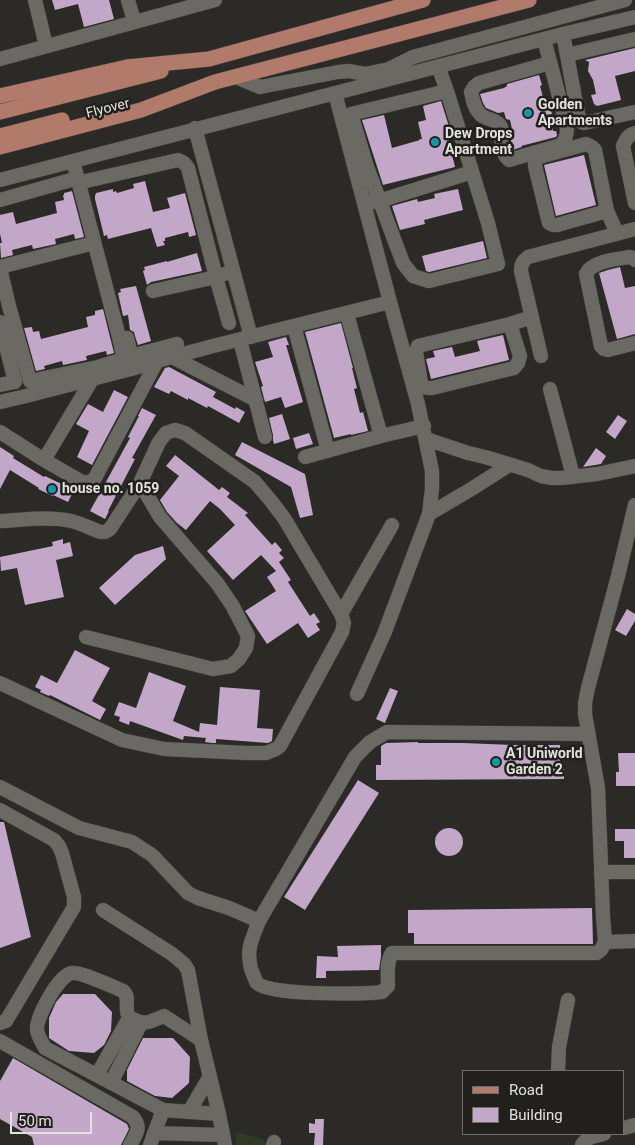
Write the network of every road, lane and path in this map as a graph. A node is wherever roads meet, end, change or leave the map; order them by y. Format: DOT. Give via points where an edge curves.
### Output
graph roads {
  1 [pos="35,0"];
  2 [pos="128,0"];
  3 [pos="215,0"];
  4 [pos="423,0"];
  5 [pos="529,0"];
  6 [pos="626,0"];
  7 [pos="635,17"];
  8 [pos="134,21"];
  9 [pos="563,34"];
  10 [pos="544,39"];
  11 [pos="635,39"];
  12 [pos="46,46"];
  13 [pos="567,55"];
  14 [pos="0,59"];
  15 [pos="209,59"];
  16 [pos="550,63"];
  17 [pos="438,66"];
  18 [pos="236,77"];
  19 [pos="366,79"];
  20 [pos="215,82"];
  21 [pos="447,91"];
  22 [pos="335,93"];
  23 [pos="0,96"];
  24 [pos="0,112"];
  25 [pos="635,112"];
  26 [pos="195,128"];
  27 [pos="635,133"];
  28 [pos="0,136"];
  29 [pos="0,147"];
  30 [pos="76,160"];
  31 [pos="472,172"];
  32 [pos="0,180"];
  33 [pos="82,180"];
  34 [pos="0,200"];
  35 [pos="379,201"];
  36 [pos="365,203"];
  37 [pos="635,203"];
  38 [pos="607,211"];
  39 [pos="635,229"];
  40 [pos="617,233"];
  41 [pos="598,238"];
  42 [pos="94,243"];
  43 [pos="635,260"];
  44 [pos="601,263"];
  45 [pos="0,268"];
  46 [pos="233,271"];
  47 [pos="216,277"];
  48 [pos="153,291"];
  49 [pos="390,302"];
  50 [pos="347,314"];
  51 [pos="532,317"];
  52 [pos="0,322"];
  53 [pos="229,323"];
  54 [pos="510,324"];
  55 [pos="294,326"];
  56 [pos="245,338"];
  57 [pos="2,340"];
  58 [pos="635,343"];
  59 [pos="175,351"];
  60 [pos="542,356"];
  61 [pos="157,361"];
  62 [pos="94,378"];
  63 [pos="0,386"];
  64 [pos="550,390"];
  65 [pos="256,400"];
  66 [pos="0,402"];
  67 [pos="0,432"];
  68 [pos="425,432"];
  69 [pos="381,436"];
  70 [pos="265,437"];
  71 [pos="328,451"];
  72 [pos="305,457"];
  73 [pos="44,460"];
  74 [pos="510,465"];
  75 [pos="635,466"];
  76 [pos="573,476"];
  77 [pos="140,482"];
  78 [pos="635,505"];
  79 [pos="429,514"];
  80 [pos="0,521"];
  81 [pos="392,525"];
  82 [pos="341,614"];
  83 [pos="86,637"];
  84 [pos="0,684"];
  85 [pos="357,694"];
  86 [pos="588,734"];
  87 [pos="0,787"];
  88 [pos="0,810"];
  89 [pos="601,872"];
  90 [pos="635,872"];
  91 [pos="103,910"];
  92 [pos="258,921"];
  93 [pos="635,941"];
  94 [pos="606,942"];
  95 [pos="568,1000"];
  96 [pos="135,1020"];
  97 [pos="0,1023"];
  98 [pos="201,1040"];
  99 [pos="0,1041"];
  100 [pos="558,1070"];
  101 [pos="97,1075"];
  102 [pos="210,1076"];
  103 [pos="111,1083"];
  104 [pos="163,1110"];
  105 [pos="189,1112"];
  106 [pos="219,1114"];
  107 [pos="599,1135"];
  108 [pos="152,1139"];
  109 [pos="224,1140"];
  110 [pos="582,1140"];
  111 [pos="130,1145"];
  1 -- 12 [label="street"];
  2 -- 8 [label="street"];
  3 -- 8 [label="street"];
  4 -- 15 [label="main road"];
  5 -- 18 [label="main road"];
  6 -- 19 [label="street" via="413,56"];
  7 -- 9 [label="street"];
  8 -- 12 [label="street"];
  9 -- 10 [label="street"];
  9 -- 13 [label="street"];
  10 -- 16 [label="street"];
  10 -- 17 [label="street"];
  11 -- 13 [label="street"];
  12 -- 14 [label="street"];
  13 -- 25 [label="street" via="581,122"];
  15 -- 23 [label="main road" via="127,67"];
  15 -- 24 [label="main road, Flyover"];
  16 -- 16 [label="street" via="566,123 566,139 561,145 509,160 502,148 503,131 493,119 481,116 471,92 479,83"];
  17 -- 19 [label="street"];
  17 -- 21 [label="street"];
  18 -- 19 [label="street" via="260,87 344,72 354,72"];
  18 -- 20 [label="main road"];
  19 -- 22 [label="street"];
  20 -- 28 [label="main road, Flyover"];
  20 -- 29 [label="main road" via="141,110"];
  21 -- 31 [label="street"];
  21 -- 35 [label="street" via="351,114"];
  22 -- 26 [label="street"];
  22 -- 36 [label="street"];
  26 -- 30 [label="street"];
  26 -- 46 [label="street"];
  27 -- 37 [label="street" via="626,139 623,146"];
  30 -- 32 [label="street"];
  30 -- 33 [label="street"];
  31 -- 35 [label="street"];
  31 -- 35 [label="street" via="498,264 429,281 413,276 403,263"];
  33 -- 34 [label="street"];
  33 -- 42 [label="street"];
  33 -- 47 [label="street" via="178,160 186,164"];
  33 -- 59 [label="street" via="131,355"];
  35 -- 36 [label="street"];
  36 -- 49 [label="street"];
  38 -- 38 [label="street" via="557,225 549,223 535,161 539,157 586,144 592,147"];
  38 -- 40 [label="street"];
  39 -- 40 [label="street"];
  40 -- 41 [label="street"];
  41 -- 44 [label="street"];
  41 -- 51 [label="street" via="524,261 521,271"];
  42 -- 45 [label="street"];
  42 -- 45 [label="street" via="124,359 98,367 30,381"];
  43 -- 44 [label="street" via="630,257"];
  44 -- 58 [label="street" via="586,274 602,346 608,350"];
  46 -- 47 [label="street"];
  46 -- 56 [label="street"];
  47 -- 48 [label="street"];
  47 -- 53 [label="street"];
  49 -- 50 [label="street"];
  49 -- 68 [label="street"];
  50 -- 55 [label="street"];
  50 -- 69 [label="street"];
  51 -- 54 [label="street"];
  51 -- 60 [label="street"];
  52 -- 57 [label="street"];
  54 -- 54 [label="street" via="418,346 421,383 432,388 514,368 520,356"];
  55 -- 56 [label="street"];
  55 -- 71 [label="street"];
  56 -- 59 [label="street"];
  56 -- 65 [label="street"];
  57 -- 63 [label="street" via="15,382"];
  59 -- 61 [label="street"];
  59 -- 65 [label="street"];
  61 -- 62 [label="street"];
  61 -- 73 [label="street" via="92,481 82,482"];
  62 -- 66 [label="street"];
  62 -- 73 [label="street"];
  64 -- 76 [label="street"];
  65 -- 70 [label="street"];
  67 -- 73 [label="street"];
  68 -- 69 [label="street"];
  68 -- 74 [label="street" via="468,453"];
  68 -- 79 [label="street" via="432,471"];
  69 -- 71 [label="street"];
  71 -- 72 [label="street"];
  74 -- 76 [label="street" via="546,477"];
  74 -- 79 [label="street"];
  75 -- 76 [label="street"];
  77 -- 80 [label="street" via="105,532 73,521 46,518"];
  77 -- 82 [label="street" via="166,433 175,430 185,433 255,482 284,518"];
  77 -- 83 [label="street" via="160,517 217,582 232,605 248,636 246,648 239,660 230,666 213,669"];
  78 -- 86 [label="street" via="588,688 585,703"];
  79 -- 85 [label="street" via="384,634"];
  81 -- 82 [label="street"];
  82 -- 84 [label="street" via="342,632 280,746 266,752 164,748 122,740"];
  86 -- 89 [label="street" via="598,788"];
  86 -- 92 [label="street" via="387,732 370,742 356,757"];
  87 -- 92 [label="street" via="79,828 140,847 152,855 188,893"];
  88 -- 97 [label="street" via="54,840 62,853 74,897 74,907 6,1022"];
  89 -- 90 [label="street"];
  89 -- 94 [label="street"];
  91 -- 98 [label="street" via="184,964"];
  92 -- 94 [label="street" via="248,956 257,983 266,988 296,993 382,992 388,986 392,953 597,953"];
  93 -- 94 [label="street"];
  95 -- 100 [label="street"];
  96 -- 98 [label="street" via="147,1023 164,1016"];
  96 -- 101 [label="street"];
  96 -- 101 [label="street" via="126,1012 127,998 123,991 78,973 63,977 56,986 38,1020 40,1038 45,1048"];
  96 -- 103 [label="street"];
  98 -- 102 [label="street"];
  99 -- 111 [label="street" via="133,1116 138,1131"];
  101 -- 103 [label="street"];
  102 -- 105 [label="street"];
  102 -- 106 [label="street"];
  103 -- 104 [label="street"];
  104 -- 105 [label="street"];
  104 -- 108 [label="street"];
  105 -- 106 [label="street"];
  106 -- 109 [label="street"];
  107 -- 110 [label="street"];
  108 -- 109 [label="street"];
}
